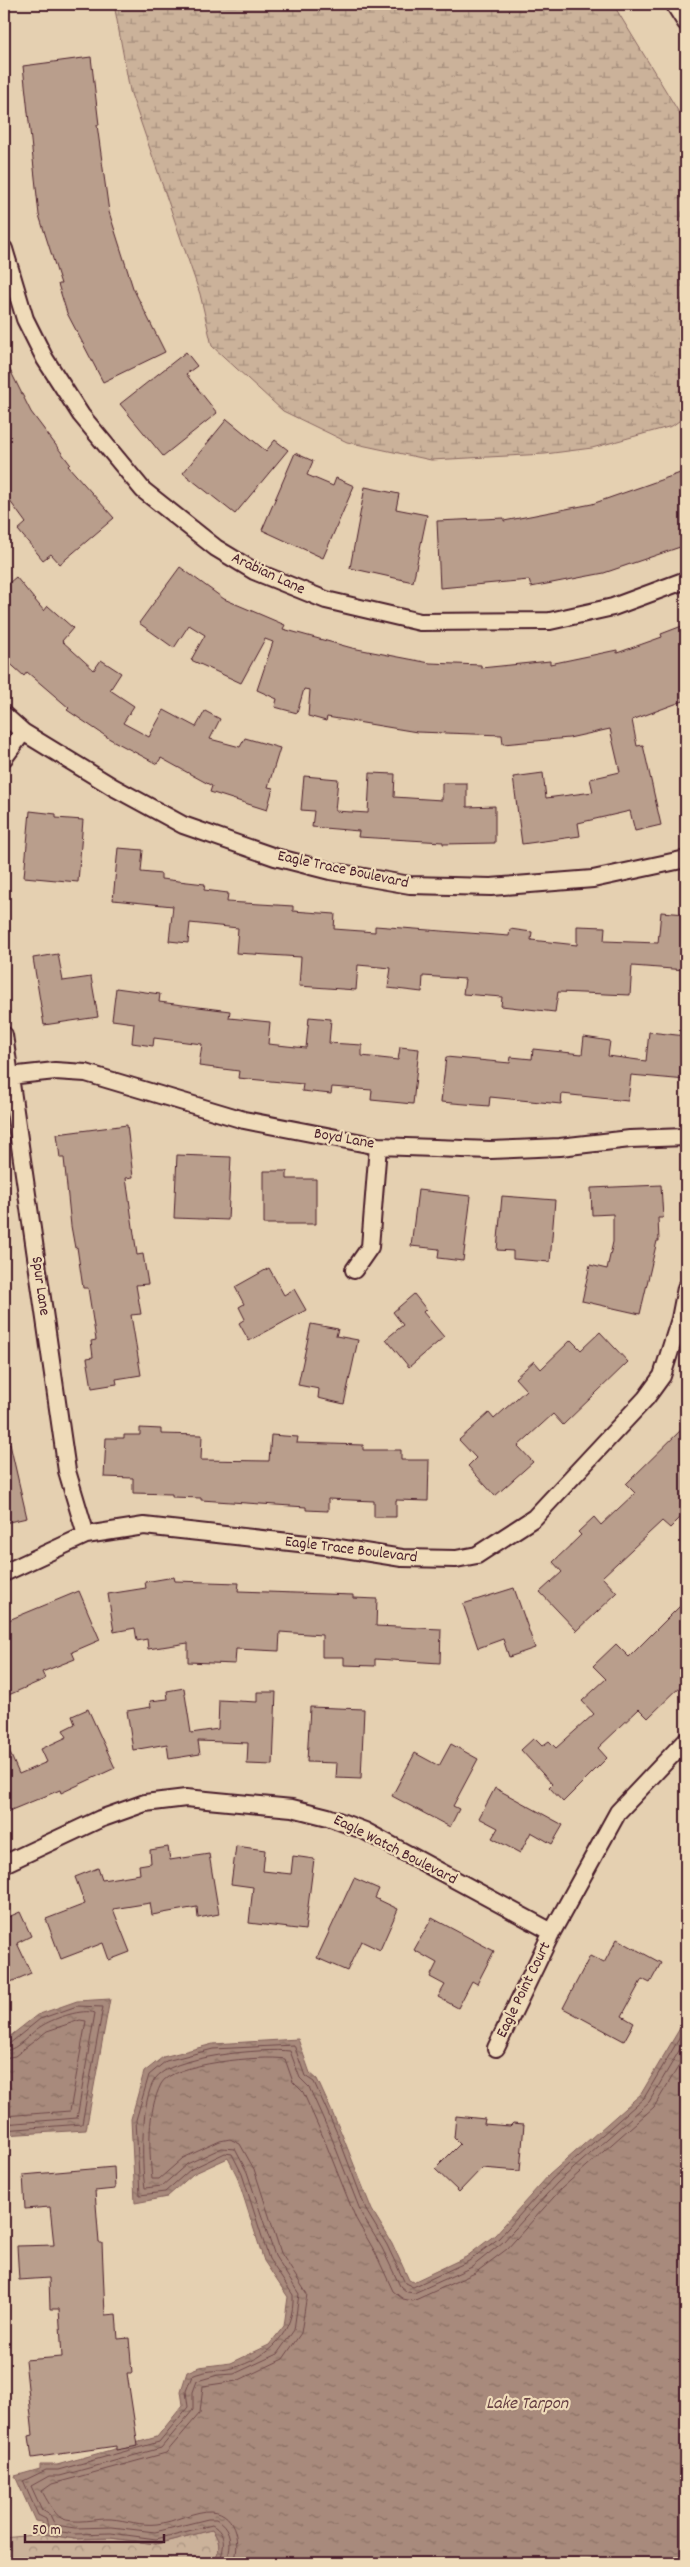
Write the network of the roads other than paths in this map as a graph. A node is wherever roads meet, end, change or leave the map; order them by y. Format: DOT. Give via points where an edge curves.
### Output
graph roads {
  1 [pos="674,4"];
  2 [pos="686,23"];
  3 [pos="4,250"];
  4 [pos="686,580"];
  5 [pos="4,714"];
  6 [pos="23,732"];
  7 [pos="4,758"];
  8 [pos="686,859"];
  9 [pos="4,1035"];
  10 [pos="9,1076"];
  11 [pos="686,1136"];
  12 [pos="378,1146"];
  13 [pos="354,1270"];
  14 [pos="686,1288"];
  15 [pos="86,1535"];
  16 [pos="4,1573"];
  17 [pos="686,1740"];
  18 [pos="4,1864"];
  19 [pos="552,1932"];
  20 [pos="496,2048"];
  1 -- 2 [label="street"];
  3 -- 4 [label="street, Arabian Lane" via="25,319 45,359 81,415 143,490 216,548 254,570 326,600 420,622 550,621 613,607"];
  5 -- 6 [label="street, Eagle Trace Boulevard"];
  6 -- 7 [label="street"];
  6 -- 8 [label="street, Eagle Trace Boulevard" via="183,826 275,857 330,871 410,885 491,887 593,879"];
  9 -- 10 [label="street, Spur Lane"];
  10 -- 12 [label="street, Boyd Lane" via="55,1071 86,1073 244,1120"];
  10 -- 15 [label="street, Spur Lane" via="67,1470"];
  11 -- 12 [label="street, Boyd Lane" via="491,1150"];
  12 -- 13 [label="street" via="370,1247"];
  14 -- 15 [label="street, Eagle Trace Boulevard" via="662,1376 646,1398 534,1518 477,1555 456,1559 402,1558 326,1546 144,1526"];
  15 -- 16 [label="street, Eagle Trace Boulevard"];
  17 -- 19 [label="street" via="618,1812"];
  18 -- 19 [label="street, Eagle Watch Boulevard" via="145,1803 186,1798 292,1808 365,1831"];
  19 -- 20 [label="street, Eagle Point Court"];
}
